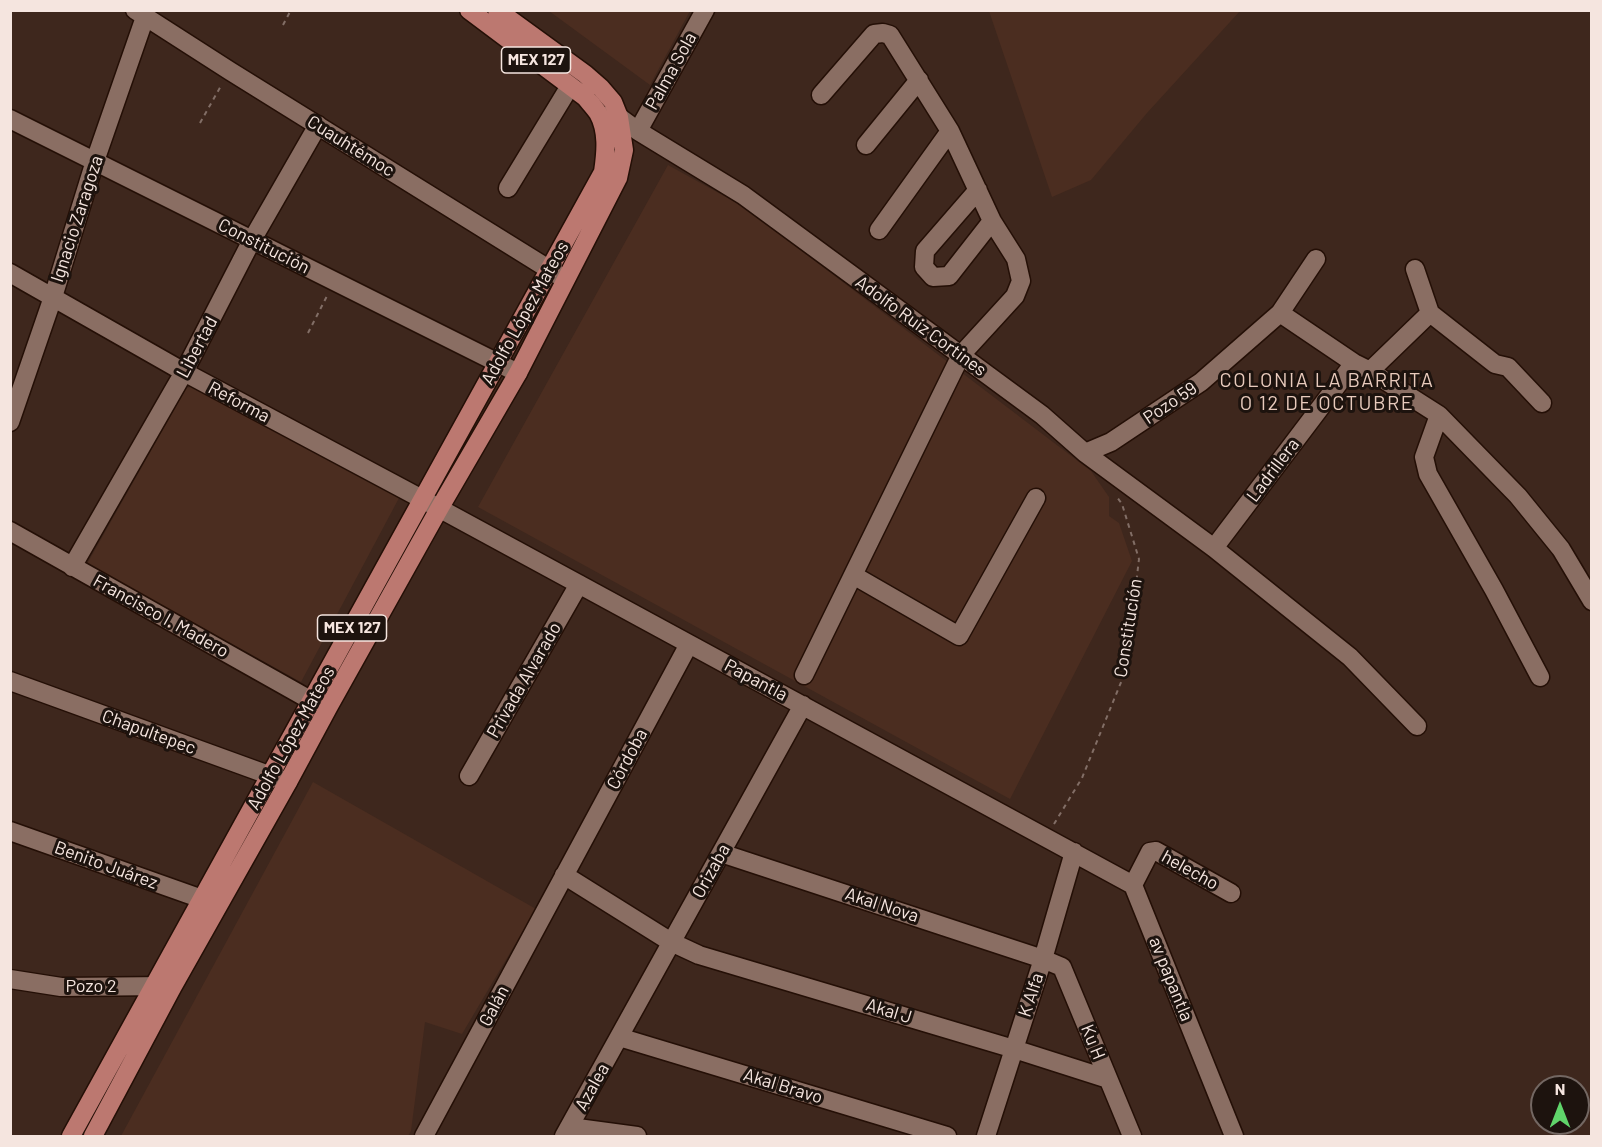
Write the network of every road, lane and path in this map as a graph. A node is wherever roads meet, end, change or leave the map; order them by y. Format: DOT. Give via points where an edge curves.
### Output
graph roads {
  1 [pos="291,10"];
  2 [pos="469,10"];
  3 [pos="497,10"];
  4 [pos="705,10"];
  5 [pos="140,14"];
  6 [pos="283,24"];
  7 [pos="230,71"];
  8 [pos="919,80"];
  9 [pos="570,86"];
  10 [pos="821,95"];
  11 [pos="598,114"];
  12 [pos="619,117"];
  13 [pos="10,119"];
  14 [pos="200,123"];
  15 [pos="318,125"];
  16 [pos="638,131"];
  17 [pos="950,131"];
  18 [pos="866,145"];
  19 [pos="95,161"];
  20 [pos="508,188"];
  21 [pos="978,190"];
  22 [pos="992,221"];
  23 [pos="879,230"];
  24 [pos="252,240"];
  25 [pos="1316,259"];
  26 [pos="549,269"];
  27 [pos="1415,269"];
  28 [pos="10,273"];
  29 [pos="567,280"];
  30 [pos="334,281"];
  31 [pos="53,297"];
  32 [pos="1280,312"];
  33 [pos="1430,313"];
  34 [pos="308,333"];
  35 [pos="961,355"];
  36 [pos="498,363"];
  37 [pos="1362,367"];
  38 [pos="184,372"];
  39 [pos="518,373"];
  40 [pos="1542,403"];
  41 [pos="1439,415"];
  42 [pos="10,422"];
  43 [pos="1085,453"];
  44 [pos="1116,496"];
  45 [pos="1036,498"];
  46 [pos="422,499"];
  47 [pos="439,509"];
  48 [pos="10,531"];
  49 [pos="1214,548"];
  50 [pos="72,567"];
  51 [pos="853,575"];
  52 [pos="579,584"];
  53 [pos="1592,601"];
  54 [pos="689,644"];
  55 [pos="804,675"];
  56 [pos="1540,677"];
  57 [pos="10,681"];
  58 [pos="312,701"];
  59 [pos="803,705"];
  60 [pos="1417,726"];
  61 [pos="270,776"];
  62 [pos="469,776"];
  63 [pos="288,782"];
  64 [pos="10,831"];
  65 [pos="1046,837"];
  66 [pos="1074,852"];
  67 [pos="721,853"];
  68 [pos="564,875"];
  69 [pos="1133,885"];
  70 [pos="1231,893"];
  71 [pos="202,899"];
  72 [pos="671,942"];
  73 [pos="1043,959"];
  74 [pos="10,980"];
  75 [pos="173,986"];
  76 [pos="154,987"];
  77 [pos="619,1037"];
  78 [pos="1014,1049"];
  79 [pos="1108,1079"];
  80 [pos="567,1132"];
  81 [pos="71,1137"];
  82 [pos="93,1137"];
  83 [pos="423,1137"];
  84 [pos="637,1137"];
  85 [pos="947,1137"];
  86 [pos="986,1137"];
  87 [pos="1132,1137"];
  88 [pos="1234,1137"];
  1 -- 6 [label="path"];
  2 -- 9 [label="main road, MEX 127"];
  3 -- 12 [label="main road, Adolfo Ruiz Cortines / MEX 127" via="601,88"];
  4 -- 16 [label="street, Palma Sola"];
  5 -- 7 [label="street, Cuauhtémoc"];
  5 -- 19 [label="street, Ignacio Zaragoza"];
  7 -- 14 [label="path"];
  7 -- 15 [label="street, Cuauhtémoc"];
  8 -- 10 [label="street" via="890,35 874,34"];
  8 -- 17 [label="street"];
  8 -- 18 [label="street"];
  9 -- 11 [label="main road, MEX 127"];
  9 -- 20 [label="street"];
  11 -- 12 [label="street, Adolfo Ruiz Cortines"];
  11 -- 26 [label="main road, Adolfo López Mateos / MEX 127" via="606,136 603,172"];
  12 -- 16 [label="street, Adolfo Ruiz Cortines"];
  12 -- 29 [label="main road, Adolfo López Mateos / MEX 127" via="624,150 618,178"];
  13 -- 19 [label="street, Constitución"];
  15 -- 24 [label="street, Libertad"];
  15 -- 26 [label="street, Cuauhtémoc"];
  16 -- 35 [label="street, Adolfo Ruiz Cortines" via="743,195"];
  17 -- 21 [label="street"];
  17 -- 23 [label="street"];
  19 -- 24 [label="street, Constitución"];
  19 -- 31 [label="street, Ignacio Zaragoza"];
  21 -- 22 [label="street"];
  21 -- 22 [label="street" via="925,251 924,267 933,277 949,276"];
  22 -- 35 [label="street" via="1016,259 1021,281 1015,296"];
  24 -- 30 [label="street, Constitución"];
  24 -- 38 [label="street, Libertad"];
  25 -- 32 [label="street, Pozo 59"];
  26 -- 29 [label="street, Cuauhtémoc"];
  26 -- 36 [label="main road, Adolfo López Mateos / MEX 127"];
  27 -- 33 [label="street"];
  28 -- 31 [label="street, Reforma"];
  29 -- 39 [label="main road, Adolfo López Mateos / MEX 127"];
  30 -- 34 [label="path"];
  30 -- 36 [label="street, Constitución"];
  31 -- 38 [label="street, Reforma"];
  31 -- 42 [label="street, Ignacio Zaragoza"];
  32 -- 37 [label="street"];
  32 -- 43 [label="street, Pozo 59" via="1201,382 1111,442"];
  33 -- 37 [label="street, Ladrillera"];
  33 -- 40 [label="street" via="1495,364 1508,367"];
  35 -- 43 [label="street, Adolfo Ruiz Cortines" via="1042,415"];
  35 -- 51 [label="street"];
  36 -- 39 [label="street, Constitución"];
  36 -- 46 [label="main road, Adolfo López Mateos / MEX 127"];
  37 -- 41 [label="street"];
  37 -- 49 [label="street, Ladrillera"];
  38 -- 46 [label="street, Reforma"];
  38 -- 50 [label="street, Libertad"];
  39 -- 47 [label="main road, Adolfo López Mateos / MEX 127"];
  41 -- 53 [label="street" via="1518,496 1561,549"];
  41 -- 56 [label="street" via="1424,457 1428,474"];
  43 -- 49 [label="street, Adolfo Ruiz Cortines"];
  44 -- 65 [label="path, Constitución" via="1139,559 1126,670 1082,778"];
  45 -- 51 [label="street" via="959,636"];
  46 -- 47 [label="street, Reforma"];
  46 -- 58 [label="main road, Adolfo López Mateos / MEX 127"];
  47 -- 52 [label="street, Papantla"];
  47 -- 63 [label="main road, Adolfo López Mateos / MEX 127"];
  48 -- 50 [label="street, Francisco I. Madero"];
  49 -- 60 [label="street, Adolfo Ruiz Cortines" via="1350,657"];
  50 -- 58 [label="street, Francisco I. Madero"];
  51 -- 55 [label="street"];
  52 -- 54 [label="street, Papantla"];
  52 -- 62 [label="street, Privada Alvarado"];
  54 -- 59 [label="street, Papantla"];
  54 -- 68 [label="street, Córdoba"];
  57 -- 61 [label="street, Chapultepec"];
  58 -- 61 [label="main road, Adolfo López Mateos / MEX 127"];
  59 -- 65 [label="street, Papantla"];
  59 -- 67 [label="street, Orizaba"];
  61 -- 63 [label="street, Chapultepec"];
  61 -- 71 [label="main road, Adolfo López Mateos / MEX 127"];
  63 -- 75 [label="main road, Adolfo López Mateos / MEX 127"];
  64 -- 71 [label="street, Benito Juárez"];
  65 -- 66 [label="street, Papantla"];
  66 -- 69 [label="street"];
  66 -- 73 [label="street, K Alfa"];
  67 -- 72 [label="street, Orizaba"];
  67 -- 73 [label="street, Akal Nova"];
  68 -- 72 [label="street, Akal J"];
  68 -- 83 [label="street, Galán"];
  69 -- 70 [label="street, helecho" via="1150,852 1156,851"];
  69 -- 88 [label="street, av papantla"];
  71 -- 76 [label="main road, Adolfo López Mateos / MEX 127"];
  72 -- 77 [label="street, Orizaba"];
  72 -- 78 [label="street, Akal J" via="699,955"];
  73 -- 78 [label="street, K Alfa"];
  73 -- 79 [label="street, Ku H" via="1062,967"];
  74 -- 76 [label="street, Pozo 2" via="61,987"];
  75 -- 76 [label="street, Pozo 2"];
  75 -- 82 [label="main road, Adolfo López Mateos / MEX 127"];
  76 -- 81 [label="main road, Adolfo López Mateos / MEX 127"];
  77 -- 80 [label="street, Azalea"];
  77 -- 85 [label="street, Akal Bravo"];
  78 -- 79 [label="street, Akal J"];
  78 -- 86 [label="street, K Alfa"];
  79 -- 87 [label="street, Ku H"];
  80 -- 84 [label="street"];
}
